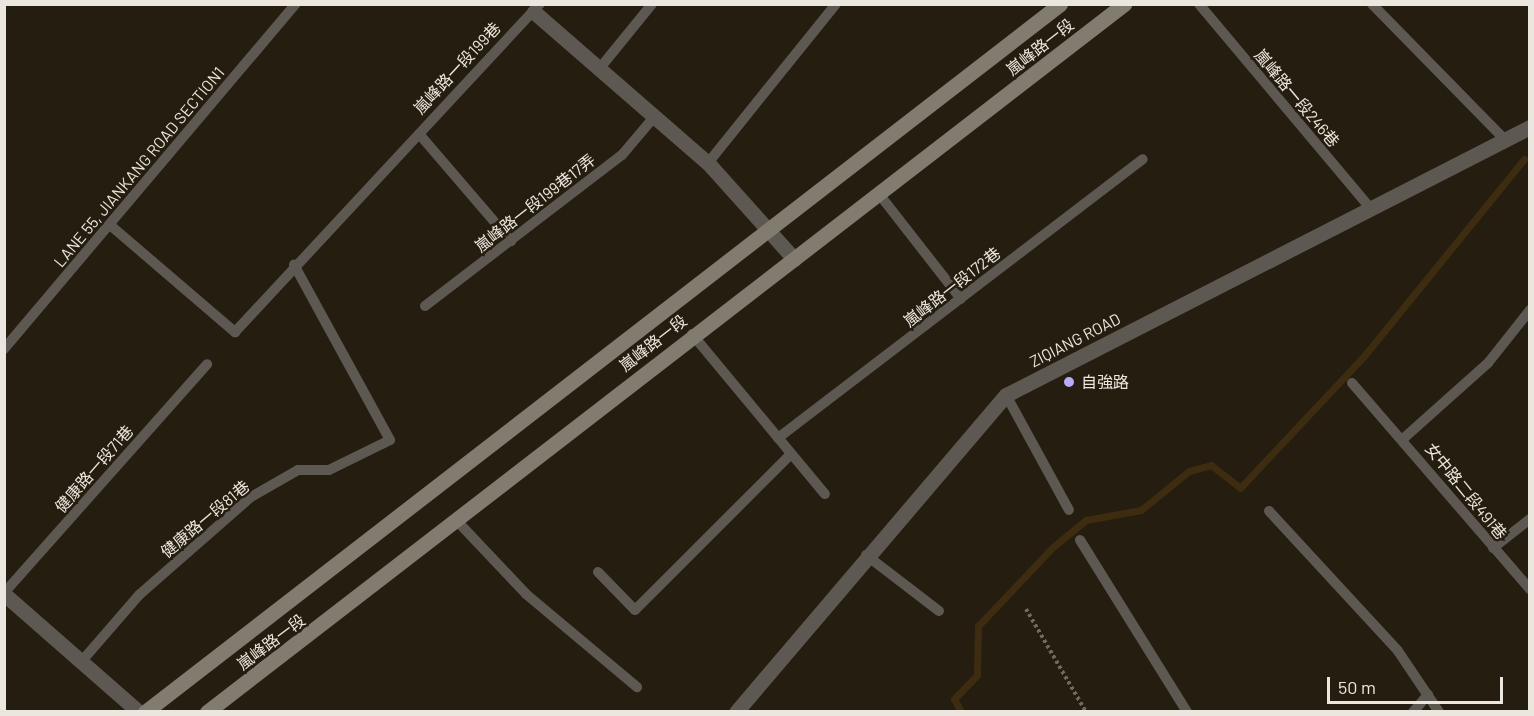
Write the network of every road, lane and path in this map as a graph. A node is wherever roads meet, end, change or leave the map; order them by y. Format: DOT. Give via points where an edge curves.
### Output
graph roads {
  1 [pos="296,4"];
  2 [pos="652,4"];
  3 [pos="836,4"];
  4 [pos="1060,4"];
  5 [pos="1124,4"];
  6 [pos="1199,4"];
  7 [pos="1372,4"];
  8 [pos="537,8"];
  9 [pos="600,68"];
  10 [pos="655,116"];
  11 [pos="1530,128"];
  12 [pos="420,135"];
  13 [pos="1505,140"];
  14 [pos="1143,159"];
  15 [pos="708,163"];
  16 [pos="879,194"];
  17 [pos="1372,210"];
  18 [pos="110,225"];
  19 [pos="769,226"];
  20 [pos="512,241"];
  21 [pos="794,259"];
  22 [pos="294,265"];
  23 [pos="961,299"];
  24 [pos="425,306"];
  25 [pos="1530,310"];
  26 [pos="692,334"];
  27 [pos="4,348"];
  28 [pos="207,364"];
  29 [pos="1352,382"];
  30 [pos="1006,395"];
  31 [pos="778,438"];
  32 [pos="1404,438"];
  33 [pos="790,454"];
  34 [pos="825,494"];
  35 [pos="1069,510"];
  36 [pos="1269,511"];
  37 [pos="1530,519"];
  38 [pos="458,522"];
  39 [pos="1080,540"];
  40 [pos="1493,548"];
  41 [pos="866,555"];
  42 [pos="598,572"];
  43 [pos="1530,589"];
  44 [pos="4,593"];
  45 [pos="1026,609"];
  46 [pos="939,611"];
  47 [pos="81,662"];
  48 [pos="637,687"];
  49 [pos="1428,695"];
  50 [pos="139,711"];
  51 [pos="145,711"];
  52 [pos="207,711"];
  53 [pos="736,711"];
  54 [pos="1086,711"];
  55 [pos="1187,711"];
  56 [pos="1413,711"];
  57 [pos="1439,711"];
  1 -- 18 [label="lane, LANE 55, JIANKANG ROAD SECTION1"];
  2 -- 9 [label="lane"];
  3 -- 15 [label="lane"];
  4 -- 19 [label="main road, 嵐峰路一段"];
  5 -- 16 [label="main road, 嵐峰路一段"];
  6 -- 17 [label="lane, 嵐峰路一段246巷"];
  7 -- 13 [label="lane"];
  8 -- 9 [label="street, 嵐峰路一段199巷"];
  8 -- 12 [label="lane, 嵐峰路一段199巷"];
  9 -- 10 [label="street, 嵐峰路一段199巷"];
  10 -- 15 [label="street, 嵐峰路一段199巷"];
  10 -- 20 [label="lane, 嵐峰路一段199巷17弄" via="621,155"];
  11 -- 13 [label="street, ZIQIANG ROAD"];
  12 -- 20 [label="lane"];
  12 -- 22 [label="lane, 嵐峰路一段199巷"];
  13 -- 17 [label="street, ZIQIANG ROAD"];
  14 -- 23 [label="lane, 嵐峰路一段172巷"];
  15 -- 19 [label="street, 嵐峰路一段199巷"];
  16 -- 21 [label="main road, 嵐峰路一段"];
  16 -- 23 [label="lane"];
  17 -- 30 [label="street, ZIQIANG ROAD"];
  18 -- 22 [label="lane, 嵐峰路一段199巷" via="235,332"];
  18 -- 27 [label="lane, LANE 55, JIANKANG ROAD SECTION1"];
  19 -- 21 [label="street, 嵐峰路一段199巷"];
  19 -- 51 [label="main road, 嵐峰路一段"];
  20 -- 24 [label="lane, 嵐峰路一段199巷17弄"];
  21 -- 26 [label="main road, 嵐峰路一段"];
  22 -- 47 [label="lane, 健康路一段81巷" via="390,440 329,470 298,470 251,497 139,595"];
  23 -- 31 [label="lane, 嵐峰路一段172巷"];
  25 -- 32 [label="lane, 女中路二段491巷" via="1488,363"];
  26 -- 31 [label="lane"];
  26 -- 38 [label="main road, 嵐峰路一段"];
  28 -- 44 [label="lane, 健康路一段71巷"];
  29 -- 32 [label="lane"];
  30 -- 35 [label="lane"];
  30 -- 41 [label="street, ZIQIANG ROAD"];
  31 -- 33 [label="lane"];
  32 -- 40 [label="lane, 女中路二段491巷"];
  33 -- 34 [label="lane"];
  33 -- 42 [label="lane" via="635,610"];
  36 -- 49 [label="lane" via="1398,651"];
  37 -- 40 [label="lane"];
  38 -- 48 [label="lane" via="526,594"];
  38 -- 52 [label="main road, 嵐峰路一段"];
  39 -- 55 [label="lane"];
  40 -- 43 [label="lane, 女中路二段491巷"];
  41 -- 46 [label="lane"];
  41 -- 53 [label="street, ZIQIANG ROAD"];
  44 -- 47 [label="street"];
  45 -- 54 [label="path"];
  47 -- 50 [label="street"];
  49 -- 56 [label="lane"];
  49 -- 57 [label="lane"];
}
